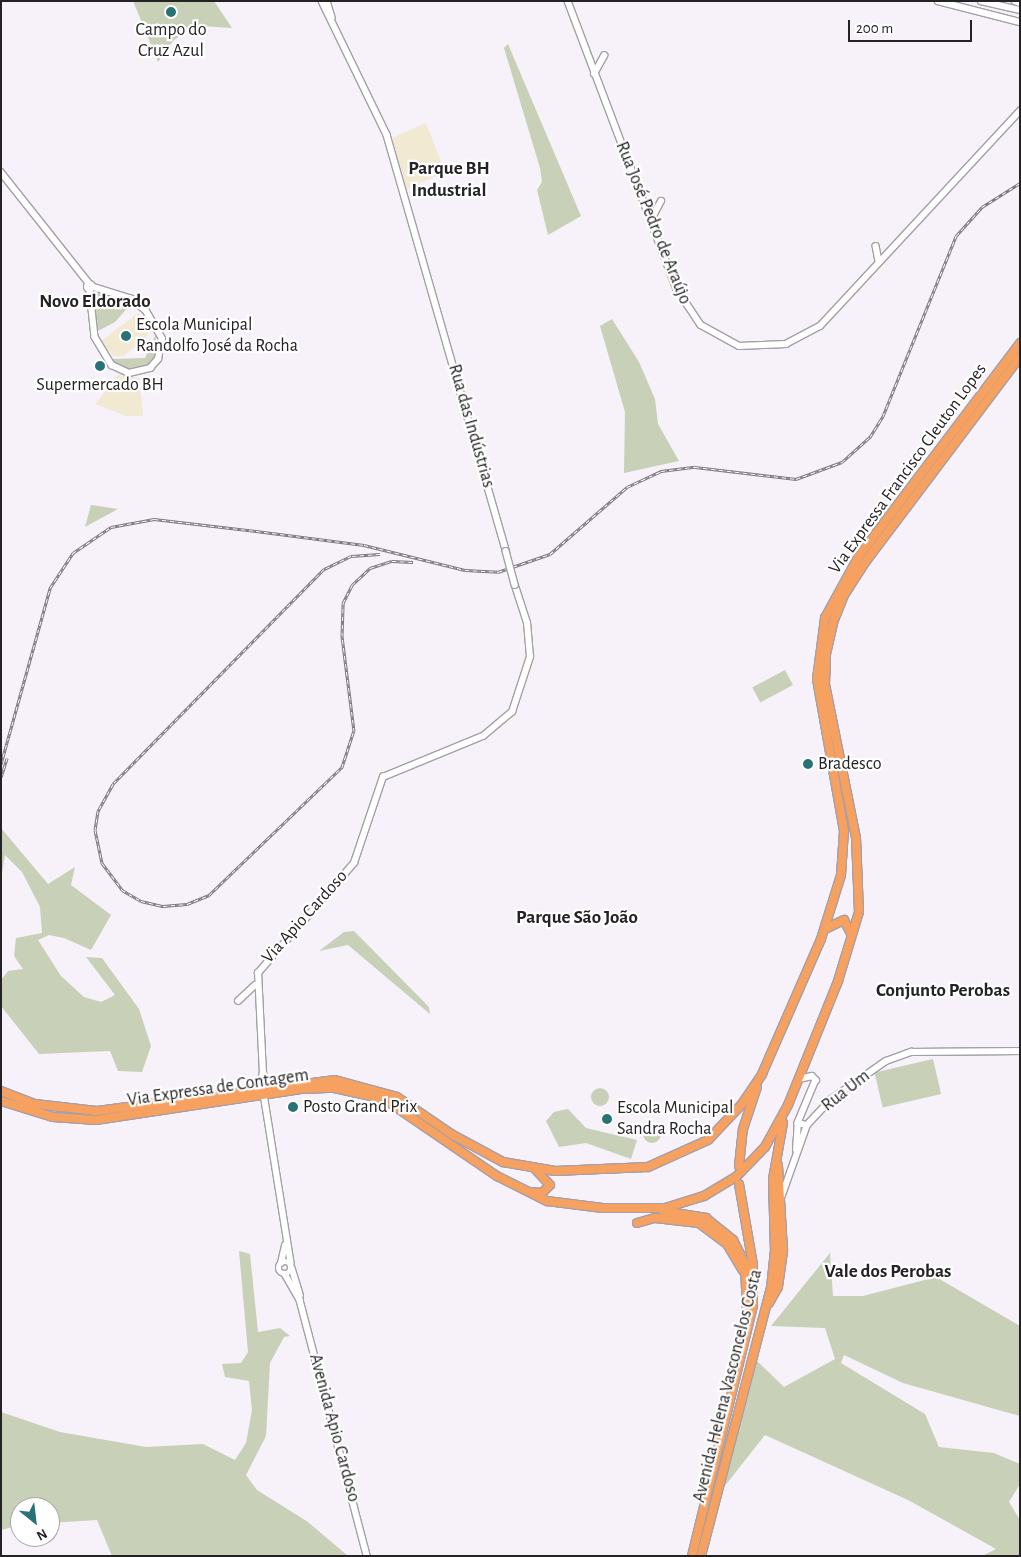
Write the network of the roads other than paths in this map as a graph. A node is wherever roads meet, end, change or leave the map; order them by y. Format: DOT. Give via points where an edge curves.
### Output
graph roads {
  1 [pos="322,1"];
  2 [pos="327,1"];
  3 [pos="568,1"];
  4 [pos="938,1"];
  5 [pos="981,1"];
  6 [pos="1015,1"];
  7 [pos="1020,3"];
  8 [pos="1020,10"];
  9 [pos="332,17"];
  10 [pos="1018,22"];
  11 [pos="604,56"];
  12 [pos="594,76"];
  13 [pos="1020,111"];
  14 [pos="1,172"];
  15 [pos="661,201"];
  16 [pos="652,223"];
  17 [pos="876,246"];
  18 [pos="879,261"];
  19 [pos="90,287"];
  20 [pos="1020,343"];
  21 [pos="1020,357"];
  22 [pos="392,772"];
  23 [pos="821,939"];
  24 [pos="850,941"];
  25 [pos="255,985"];
  26 [pos="238,1001"];
  27 [pos="1020,1052"];
  28 [pos="263,1074"];
  29 [pos="762,1074"];
  30 [pos="798,1080"];
  31 [pos="270,1086"];
  32 [pos="1,1091"];
  33 [pos="261,1091"];
  34 [pos="1,1101"];
  35 [pos="788,1105"];
  36 [pos="423,1113"];
  37 [pos="798,1123"];
  38 [pos="807,1125"];
  39 [pos="777,1146"];
  40 [pos="797,1152"];
  41 [pos="739,1166"];
  42 [pos="529,1168"];
  43 [pos="789,1175"];
  44 [pos="779,1176"];
  45 [pos="739,1184"];
  46 [pos="524,1190"];
  47 [pos="781,1200"];
  48 [pos="651,1210"];
  49 [pos="637,1223"];
  50 [pos="286,1242"];
  51 [pos="281,1262"];
  52 [pos="291,1266"];
  53 [pos="285,1274"];
  54 [pos="748,1292"];
  55 [pos="300,1300"];
  56 [pos="766,1309"];
  57 [pos="746,1337"];
  58 [pos="367,1556"];
  59 [pos="692,1556"];
  60 [pos="701,1556"];
  1 -- 9 [label="street, Rua das Indústrias"];
  2 -- 9 [label="street, Rua das Indústrias"];
  3 -- 12 [label="street, Rua José Pedro de Araújo"];
  4 -- 10 [label="street"];
  5 -- 8 [label="street"];
  6 -- 7 [label="street"];
  9 -- 22 [label="street, Rua das Indústrias, bridge" via="387,135 527,623 530,657 512,712 483,736"];
  11 -- 12 [label="street" via="596,65"];
  12 -- 16 [label="street, Rua José Pedro de Araújo"];
  13 -- 18 [label="street, Rua José Pedro de Araújo"];
  14 -- 19 [label="street"];
  15 -- 16 [label="street" via="653,211"];
  16 -- 18 [label="street, Rua José Pedro de Araújo" via="692,316 711,334 739,346 765,348 808,334"];
  17 -- 18 [label="street"];
  19 -- 19 [label="street" via="95,337 112,365 128,373 150,368 158,359 162,339 146,312 131,300"];
  20 -- 23 [label="highway, Via Expressa Francisco Cleuton Lopes" via="859,556 825,618 817,679 844,844 841,875"];
  21 -- 24 [label="highway, Via Expressa Francisco Cleuton Lopes" via="866,561 844,595 834,620 826,654 825,684 861,871 860,912"];
  22 -- 25 [label="street, Via Apio Cardoso" via="381,782 354,863 263,962"];
  23 -- 24 [label="highway" via="829,924 839,918 851,927"];
  23 -- 29 [label="highway, Via Expressa Francisco Cleuton Lopes"];
  24 -- 30 [label="highway, Via Expressa Francisco Cleuton Lopes"];
  25 -- 26 [label="street"];
  25 -- 28 [label="street, Via Apio Cardoso"];
  27 -- 38 [label="street, Rua Um" via="911,1052 886,1061 830,1100"];
  28 -- 31 [label="street, Via Apio Cardoso"];
  28 -- 33 [label="street, Via Apio Cardoso"];
  29 -- 41 [label="highway" via="743,1129"];
  29 -- 42 [label="highway, Via Expressa Francisco Cleuton Lopes" via="719,1131 662,1164 630,1170"];
  30 -- 35 [label="highway"];
  30 -- 37 [label="street" via="812,1076 817,1084"];
  31 -- 33 [label="highway, Via Expressa de Contagem"];
  31 -- 36 [label="highway, Via Expressa de Contagem" via="350,1083 386,1092"];
  32 -- 33 [label="highway, Via Expressa de Contagem" via="35,1104 96,1111"];
  33 -- 34 [label="highway, Via Expressa de Contagem" via="96,1120 53,1117"];
  33 -- 46 [label="highway, Via Expressa de Contagem" via="334,1088 368,1094 406,1113"];
  33 -- 50 [label="street, Avenida Apio Cardoso"];
  35 -- 39 [label="highway, Avenida Helena Vasconcelos Costa"];
  35 -- 48 [label="highway" via="765,1147 727,1183 689,1202"];
  36 -- 42 [label="highway, Via Expressa Francisco Cleuton Lopes" via="483,1152"];
  37 -- 38 [label="street"];
  37 -- 40 [label="street"];
  38 -- 40 [label="street, Rua Um"];
  39 -- 44 [label="highway"];
  39 -- 56 [label="highway, Avenida Helena Vasconcelos Costa" via="775,1260"];
  40 -- 43 [label="street, Rua Um"];
  42 -- 46 [label="highway" via="543,1174 550,1185 542,1193"];
  43 -- 44 [label="street"];
  43 -- 47 [label="street, Rua Um"];
  44 -- 47 [label="highway"];
  45 -- 57 [label="highway, Avenida Helena Vasconcelos Costa" via="754,1280"];
  46 -- 48 [label="highway" via="572,1206"];
  47 -- 56 [label="highway" via="779,1280"];
  48 -- 54 [label="highway" via="694,1214 726,1232 743,1257"];
  49 -- 54 [label="highway" via="682,1219 710,1228 735,1253"];
  50 -- 51 [label="street, Avenida Apio Cardoso"];
  50 -- 52 [label="street, Avenida Apio Cardoso"];
  51 -- 52 [label="street"];
  51 -- 53 [label="street, Avenida Apio Cardoso" via="279,1270"];
  52 -- 53 [label="street"];
  52 -- 55 [label="street, Avenida Apio Cardoso"];
  53 -- 55 [label="street, Avenida Apio Cardoso"];
  54 -- 57 [label="highway"];
  55 -- 58 [label="street, Avenida Apio Cardoso"];
  56 -- 60 [label="highway, Avenida Helena Vasconcelos Costa"];
  57 -- 59 [label="highway, Avenida Helena Vasconcelos Costa"];
}
